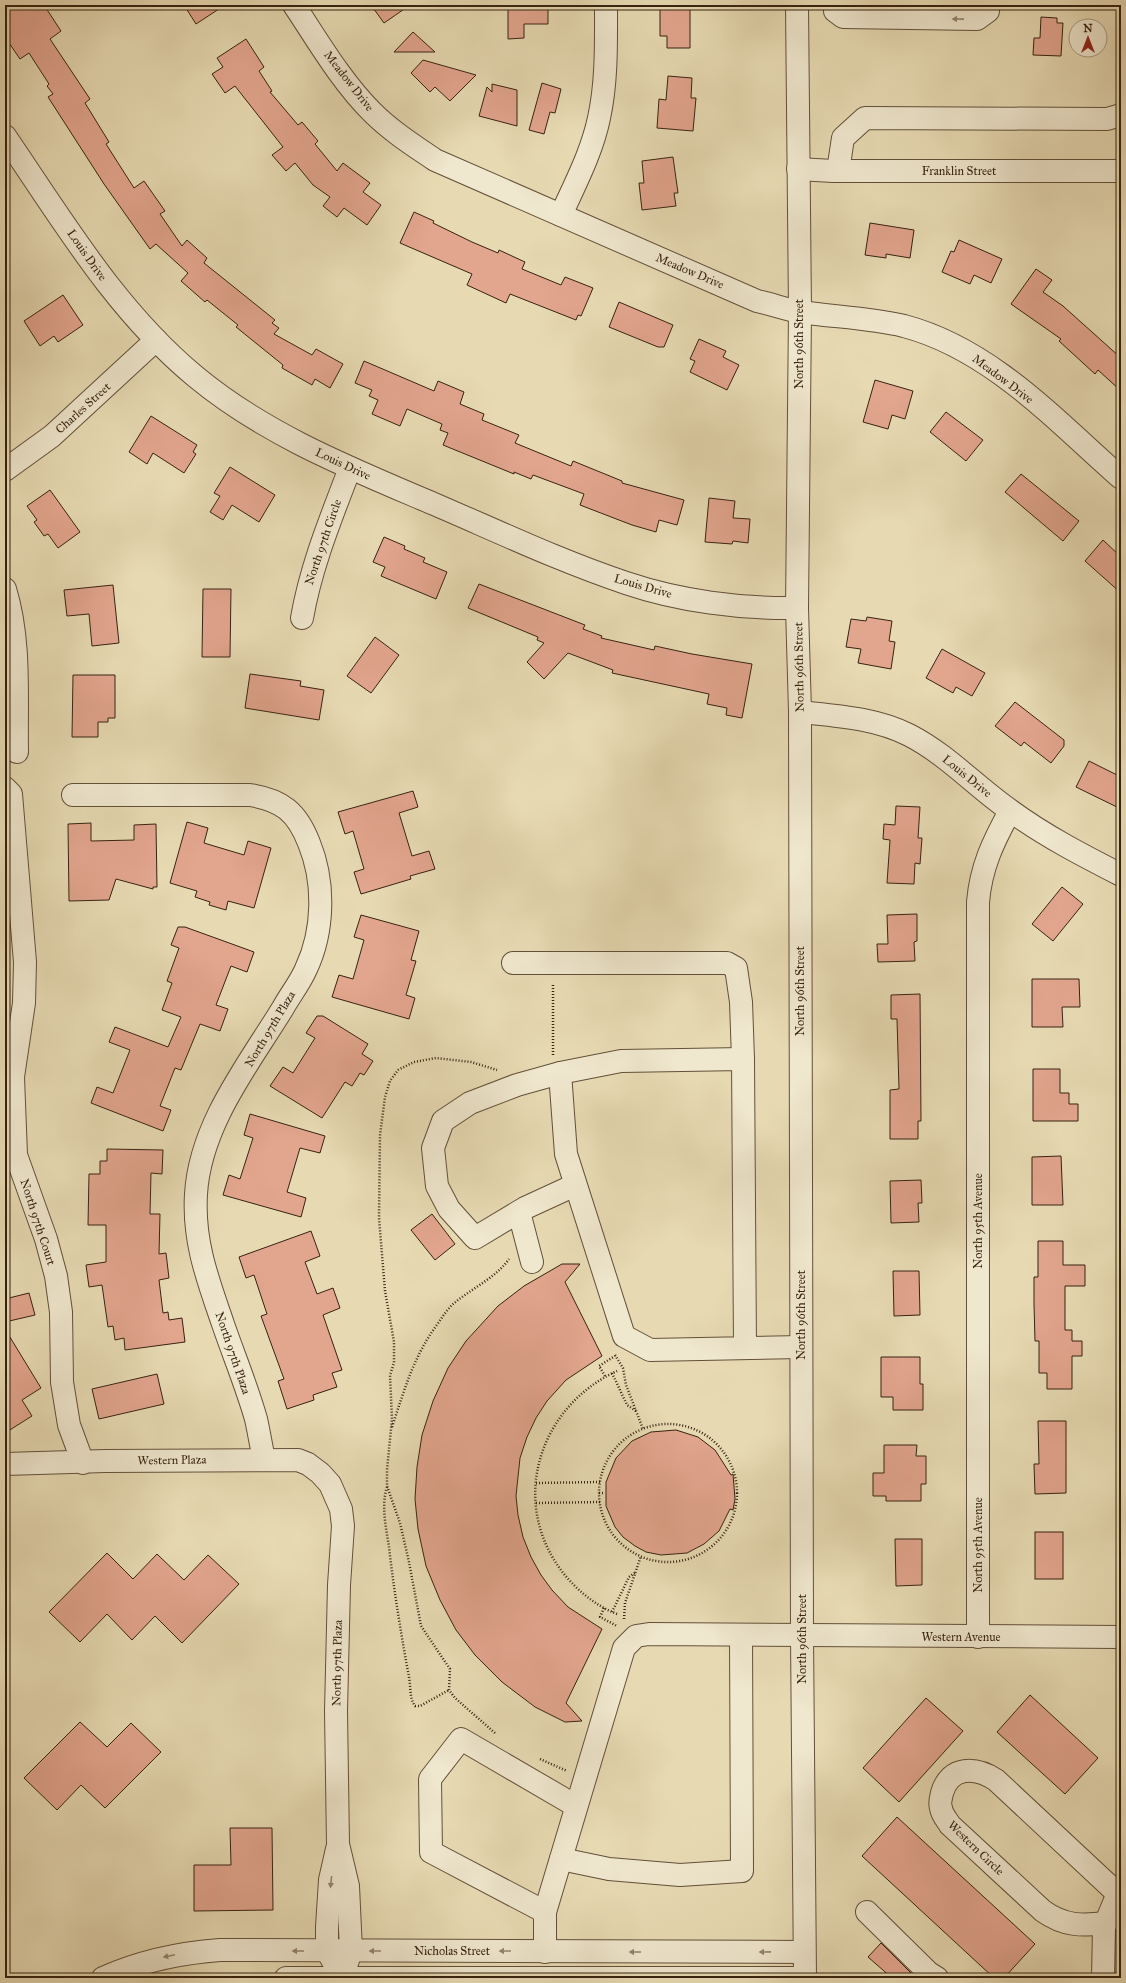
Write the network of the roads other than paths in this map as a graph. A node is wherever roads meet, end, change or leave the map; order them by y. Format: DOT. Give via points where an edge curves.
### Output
graph roads {
  1 [pos="294,5"];
  2 [pos="606,5"];
  3 [pos="797,5"];
  4 [pos="835,5"];
  5 [pos="988,5"];
  6 [pos="1121,115"];
  7 [pos="5,136"];
  8 [pos="798,169"];
  9 [pos="838,171"];
  10 [pos="1121,171"];
  11 [pos="561,215"];
  12 [pos="800,312"];
  13 [pos="156,340"];
  14 [pos="350,468"];
  15 [pos="5,470"];
  16 [pos="1121,478"];
  17 [pos="5,589"];
  18 [pos="797,608"];
  19 [pos="302,618"];
  20 [pos="800,712"];
  21 [pos="17,752"];
  22 [pos="6,788"];
  23 [pos="73,795"];
  24 [pos="1010,811"];
  25 [pos="1121,875"];
  26 [pos="513,963"];
  27 [pos="743,1059"];
  28 [pos="560,1073"];
  29 [pos="10,1120"];
  30 [pos="575,1185"];
  31 [pos="519,1212"];
  32 [pos="532,1262"];
  33 [pos="745,1348"];
  34 [pos="801,1348"];
  35 [pos="264,1459"];
  36 [pos="83,1463"];
  37 [pos="5,1464"];
  38 [pos="330,1484"];
  39 [pos="740,1635"];
  40 [pos="802,1636"];
  41 [pos="978,1637"];
  42 [pos="1121,1637"];
  43 [pos="576,1806"];
  44 [pos="338,1844"];
  45 [pos="561,1859"];
  46 [pos="1119,1889"];
  47 [pos="545,1912"];
  48 [pos="867,1912"];
  49 [pos="1106,1923"];
  50 [pos="327,1951"];
  51 [pos="351,1951"];
  52 [pos="545,1952"];
  53 [pos="804,1952"];
  54 [pos="147,1970"];
  55 [pos="342,1977"];
  56 [pos="103,1978"];
  57 [pos="286,1978"];
  58 [pos="804,1978"];
  59 [pos="937,1978"];
  60 [pos="1103,1978"];
  1 -- 11 [label="street, Meadow Drive" via="350,86 372,111 403,139 457,171"];
  2 -- 11 [label="street" via="606,60 599,119"];
  3 -- 8 [label="street, North 96th Street"];
  5 -- 4 [label="street, one-way" via="988,11 977,19 843,16 835,11"];
  6 -- 9 [label="street" via="1107,119 865,118 843,138"];
  7 -- 13 [label="street, Louis Drive" via="96,269 128,310"];
  8 -- 9 [label="street, Franklin Street"];
  8 -- 12 [label="street, North 96th Street"];
  9 -- 10 [label="street, Franklin Street"];
  11 -- 12 [label="street, Meadow Drive" via="757,300"];
  12 -- 16 [label="street, Meadow Drive" via="874,320 904,327 940,339 975,356 1020,388"];
  12 -- 18 [label="street, North 96th Street"];
  13 -- 14 [label="street, Louis Drive" via="197,378 248,414"];
  13 -- 15 [label="street, Charles Street" via="52,436"];
  14 -- 18 [label="street, Louis Drive" via="626,584 704,601 757,607"];
  14 -- 19 [label="street, North 97th Circle" via="315,561"];
  17 -- 21 [label="street" via="16,647"];
  18 -- 20 [label="street, North 96th Street"];
  20 -- 24 [label="street, Louis Drive" via="867,720 908,734 942,754"];
  20 -- 34 [label="street, North 96th Street"];
  22 -- 29 [label="street, North 97th Court" via="11,794 25,962 24,1002"];
  23 -- 35 [label="street, North 97th Plaza" via="250,795 267,798 280,803 294,814 304,828 312,850 318,875 320,901 316,942 306,970 218,1117 203,1155 196,1194 196,1224 202,1260 256,1419"];
  24 -- 25 [label="street, Louis Drive" via="1071,849"];
  24 -- 41 [label="street, North 95th Avenue" via="986,859 978,902"];
  26 -- 27 [label="street" via="726,963 736,968 741,1002"];
  27 -- 28 [label="street" via="621,1060"];
  27 -- 33 [label="street"];
  28 -- 30 [label="street" via="566,1154"];
  28 -- 31 [label="street" via="470,1103 443,1121 433,1148 436,1186 449,1209 475,1238"];
  29 -- 36 [label="street, North 97th Court" via="16,1155 46,1239 56,1276 61,1312 62,1382 68,1425"];
  30 -- 31 [label="street"];
  30 -- 33 [label="street" via="624,1336 650,1350"];
  31 -- 32 [label="street"];
  33 -- 34 [label="street"];
  34 -- 40 [label="street, North 96th Street"];
  35 -- 36 [label="street, Western Plaza"];
  35 -- 38 [label="street, Western Plaza" via="298,1460 320,1473"];
  36 -- 37 [label="street, Western Plaza"];
  38 -- 44 [label="street, North 97th Plaza" via="341,1509 342,1526 336,1703"];
  39 -- 40 [label="street, Western Avenue"];
  39 -- 43 [label="street, Western Avenue" via="649,1634 636,1636 624,1648"];
  39 -- 45 [label="street" via="742,1871 680,1875 609,1869"];
  40 -- 41 [label="street, Western Avenue"];
  40 -- 53 [label="street, North 96th Street"];
  41 -- 42 [label="street, Western Avenue"];
  43 -- 45 [label="street, Western Avenue"];
  43 -- 47 [label="street" via="461,1739 430,1780 431,1852"];
  44 -- 50 [label="street, North 97th Plaza, one-way" via="330,1880"];
  44 -- 51 [label="street, North 97th Plaza" via="348,1886"];
  45 -- 47 [label="street, Western Avenue"];
  46 -- 49 [label="street"];
  46 -- 49 [label="street, Western Circle" via="996,1780 974,1770 962,1771 944,1786 940,1808 950,1825 1043,1911 1065,1923"];
  47 -- 52 [label="street, Western Avenue"];
  48 -- 59 [label="street"];
  49 -- 60 [label="street"];
  50 -- 51 [label="street, Nicholas Street"];
  50 -- 54 [label="street, Nicholas Street, one-way" via="220,1950 171,1955"];
  50 -- 55 [label="street"];
  52 -- 51 [label="street, Nicholas Street, one-way"];
  51 -- 55 [label="street, North 97th Plaza"];
  53 -- 52 [label="street, Nicholas Street, one-way"];
  53 -- 58 [label="street, North 96th Street"];
  54 -- 56 [label="street, Nicholas Street"];
  55 -- 57 [label="street"];
  55 -- 58 [label="street"];
}
